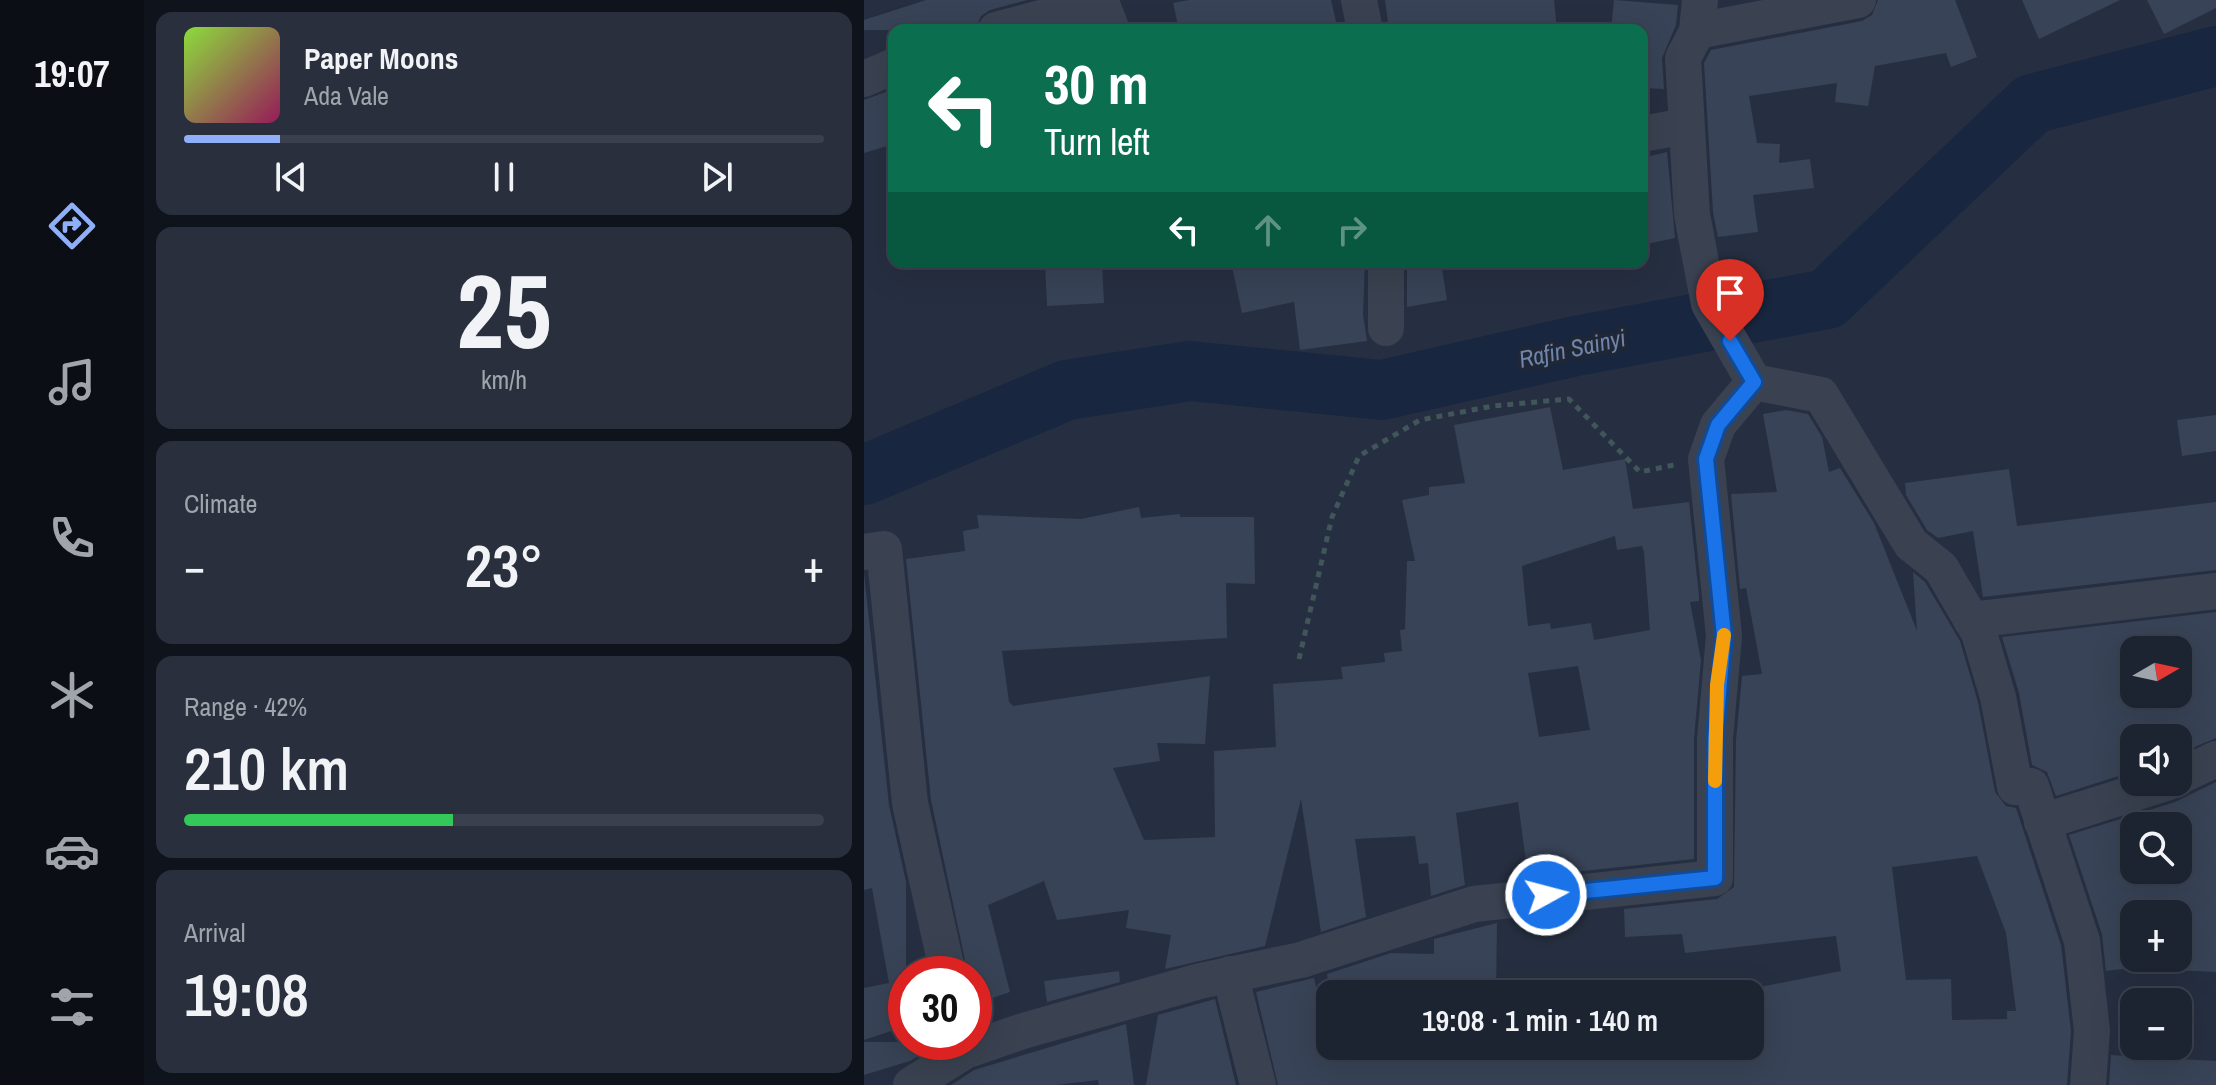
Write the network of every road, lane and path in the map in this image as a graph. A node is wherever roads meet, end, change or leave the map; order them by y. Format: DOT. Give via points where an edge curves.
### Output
graph roads {
  1 [pos="1359,0"];
  2 [pos="1858,0"];
  3 [pos="1699,16"];
  4 [pos="1018,24"];
  5 [pos="1110,24"];
  6 [pos="1364,24"];
  7 [pos="888,69"];
  8 [pos="864,79"];
  9 [pos="1686,126"];
  10 [pos="1648,133"];
  11 [pos="1386,268"];
  12 [pos="1386,328"];
  13 [pos="1754,382"];
  14 [pos="1706,459"];
  15 [pos="864,552"];
  16 [pos="2216,591"];
  17 [pos="1971,620"];
  18 [pos="1299,659"];
  19 [pos="2216,759"];
  20 [pos="2192,770"];
  21 [pos="2125,796"];
  22 [pos="2042,822"];
  23 [pos="944,956"];
  24 [pos="1230,974"];
  25 [pos="992,1039"];
  26 [pos="945,1060"];
  27 [pos="911,1085"];
  28 [pos="1258,1085"];
  29 [pos="2088,1085"];
  1 -- 6 [label="street"];
  2 -- 3 [label="street"];
  3 -- 9 [label="street" via="1683,58"];
  4 -- 5 [label="street" via="1101,2"];
  7 -- 8 [label="street"];
  9 -- 10 [label="street"];
  9 -- 13 [label="street" via="1692,215 1709,304"];
  11 -- 12 [label="street"];
  13 -- 14 [label="street" via="1718,425"];
  13 -- 17 [label="street" via="1821,395 1911,544 1941,568"];
  14 -- 18 [label="path" via="1640,472 1569,399 1420,420 1359,456 1332,517"];
  14 -- 24 [label="street" via="1724,636 1715,725 1715,878 1474,904 1301,960"];
  15 -- 23 [label="street" via="884,549 910,803"];
  16 -- 17 [label="street"];
  17 -- 22 [label="street" via="1998,697 2015,787 2031,786"];
  19 -- 20 [label="street"];
  21 -- 22 [label="street"];
  22 -- 29 [label="street" via="2082,941 2092,1031"];
  24 -- 25 [label="street"];
  24 -- 28 [label="street"];
  26 -- 27 [label="street"];
}
